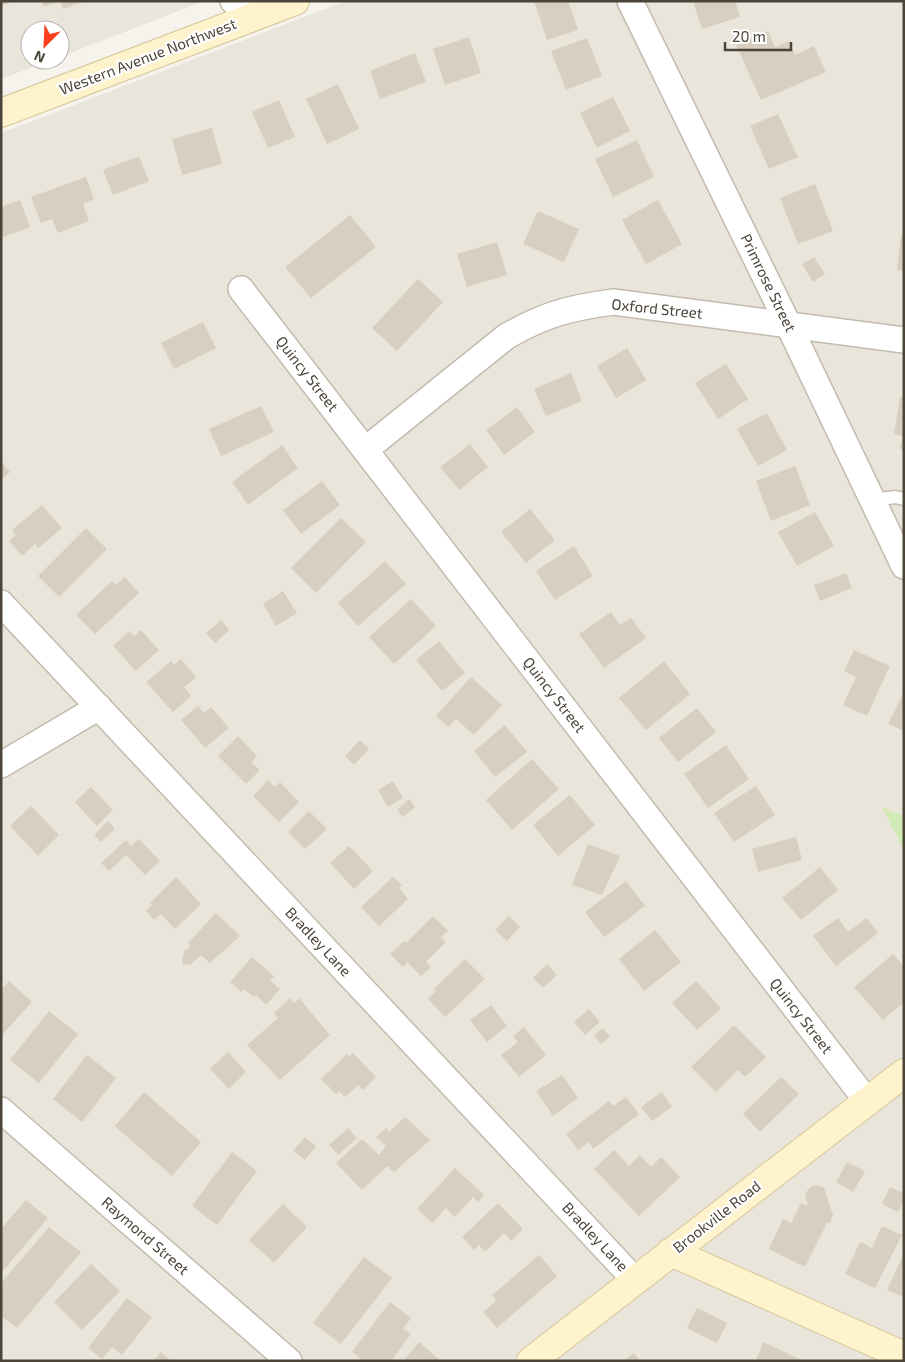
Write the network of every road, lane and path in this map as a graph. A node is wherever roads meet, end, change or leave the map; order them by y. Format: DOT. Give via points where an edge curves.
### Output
graph roads {
  1 [pos="295,1"];
  2 [pos="630,1"];
  3 [pos="241,10"];
  4 [pos="1,113"];
  5 [pos="242,289"];
  6 [pos="789,326"];
  7 [pos="904,340"];
  8 [pos="365,450"];
  9 [pos="904,499"];
  10 [pos="872,500"];
  11 [pos="904,566"];
  12 [pos="1,604"];
  13 [pos="99,707"];
  14 [pos="1,765"];
  15 [pos="904,1073"];
  16 [pos="867,1101"];
  17 [pos="1,1110"];
  18 [pos="672,1252"];
  19 [pos="635,1280"];
  20 [pos="904,1356"];
  21 [pos="289,1361"];
  22 [pos="531,1361"];
  1 -- 3 [label="street, Western Avenue Northwest"];
  2 -- 6 [label="street, Primrose Street"];
  3 -- 4 [label="street, Western Avenue Northwest"];
  5 -- 8 [label="street, Quincy Street"];
  6 -- 7 [label="street, Oxford Street"];
  6 -- 8 [label="street, Oxford Street" via="613,302 559,311 508,336"];
  6 -- 10 [label="street, Primrose Street"];
  8 -- 16 [label="street, Quincy Street"];
  9 -- 10 [label="lane"];
  10 -- 11 [label="street, Primrose Street"];
  12 -- 13 [label="street, Bradley Lane"];
  13 -- 14 [label="street"];
  13 -- 19 [label="street, Bradley Lane"];
  15 -- 16 [label="street, Brookville Road"];
  16 -- 18 [label="street, Brookville Road"];
  17 -- 21 [label="street, Raymond Street"];
  18 -- 19 [label="street, Brookville Road"];
  18 -- 20 [label="street"];
  19 -- 22 [label="street, Brookville Road"];
}
